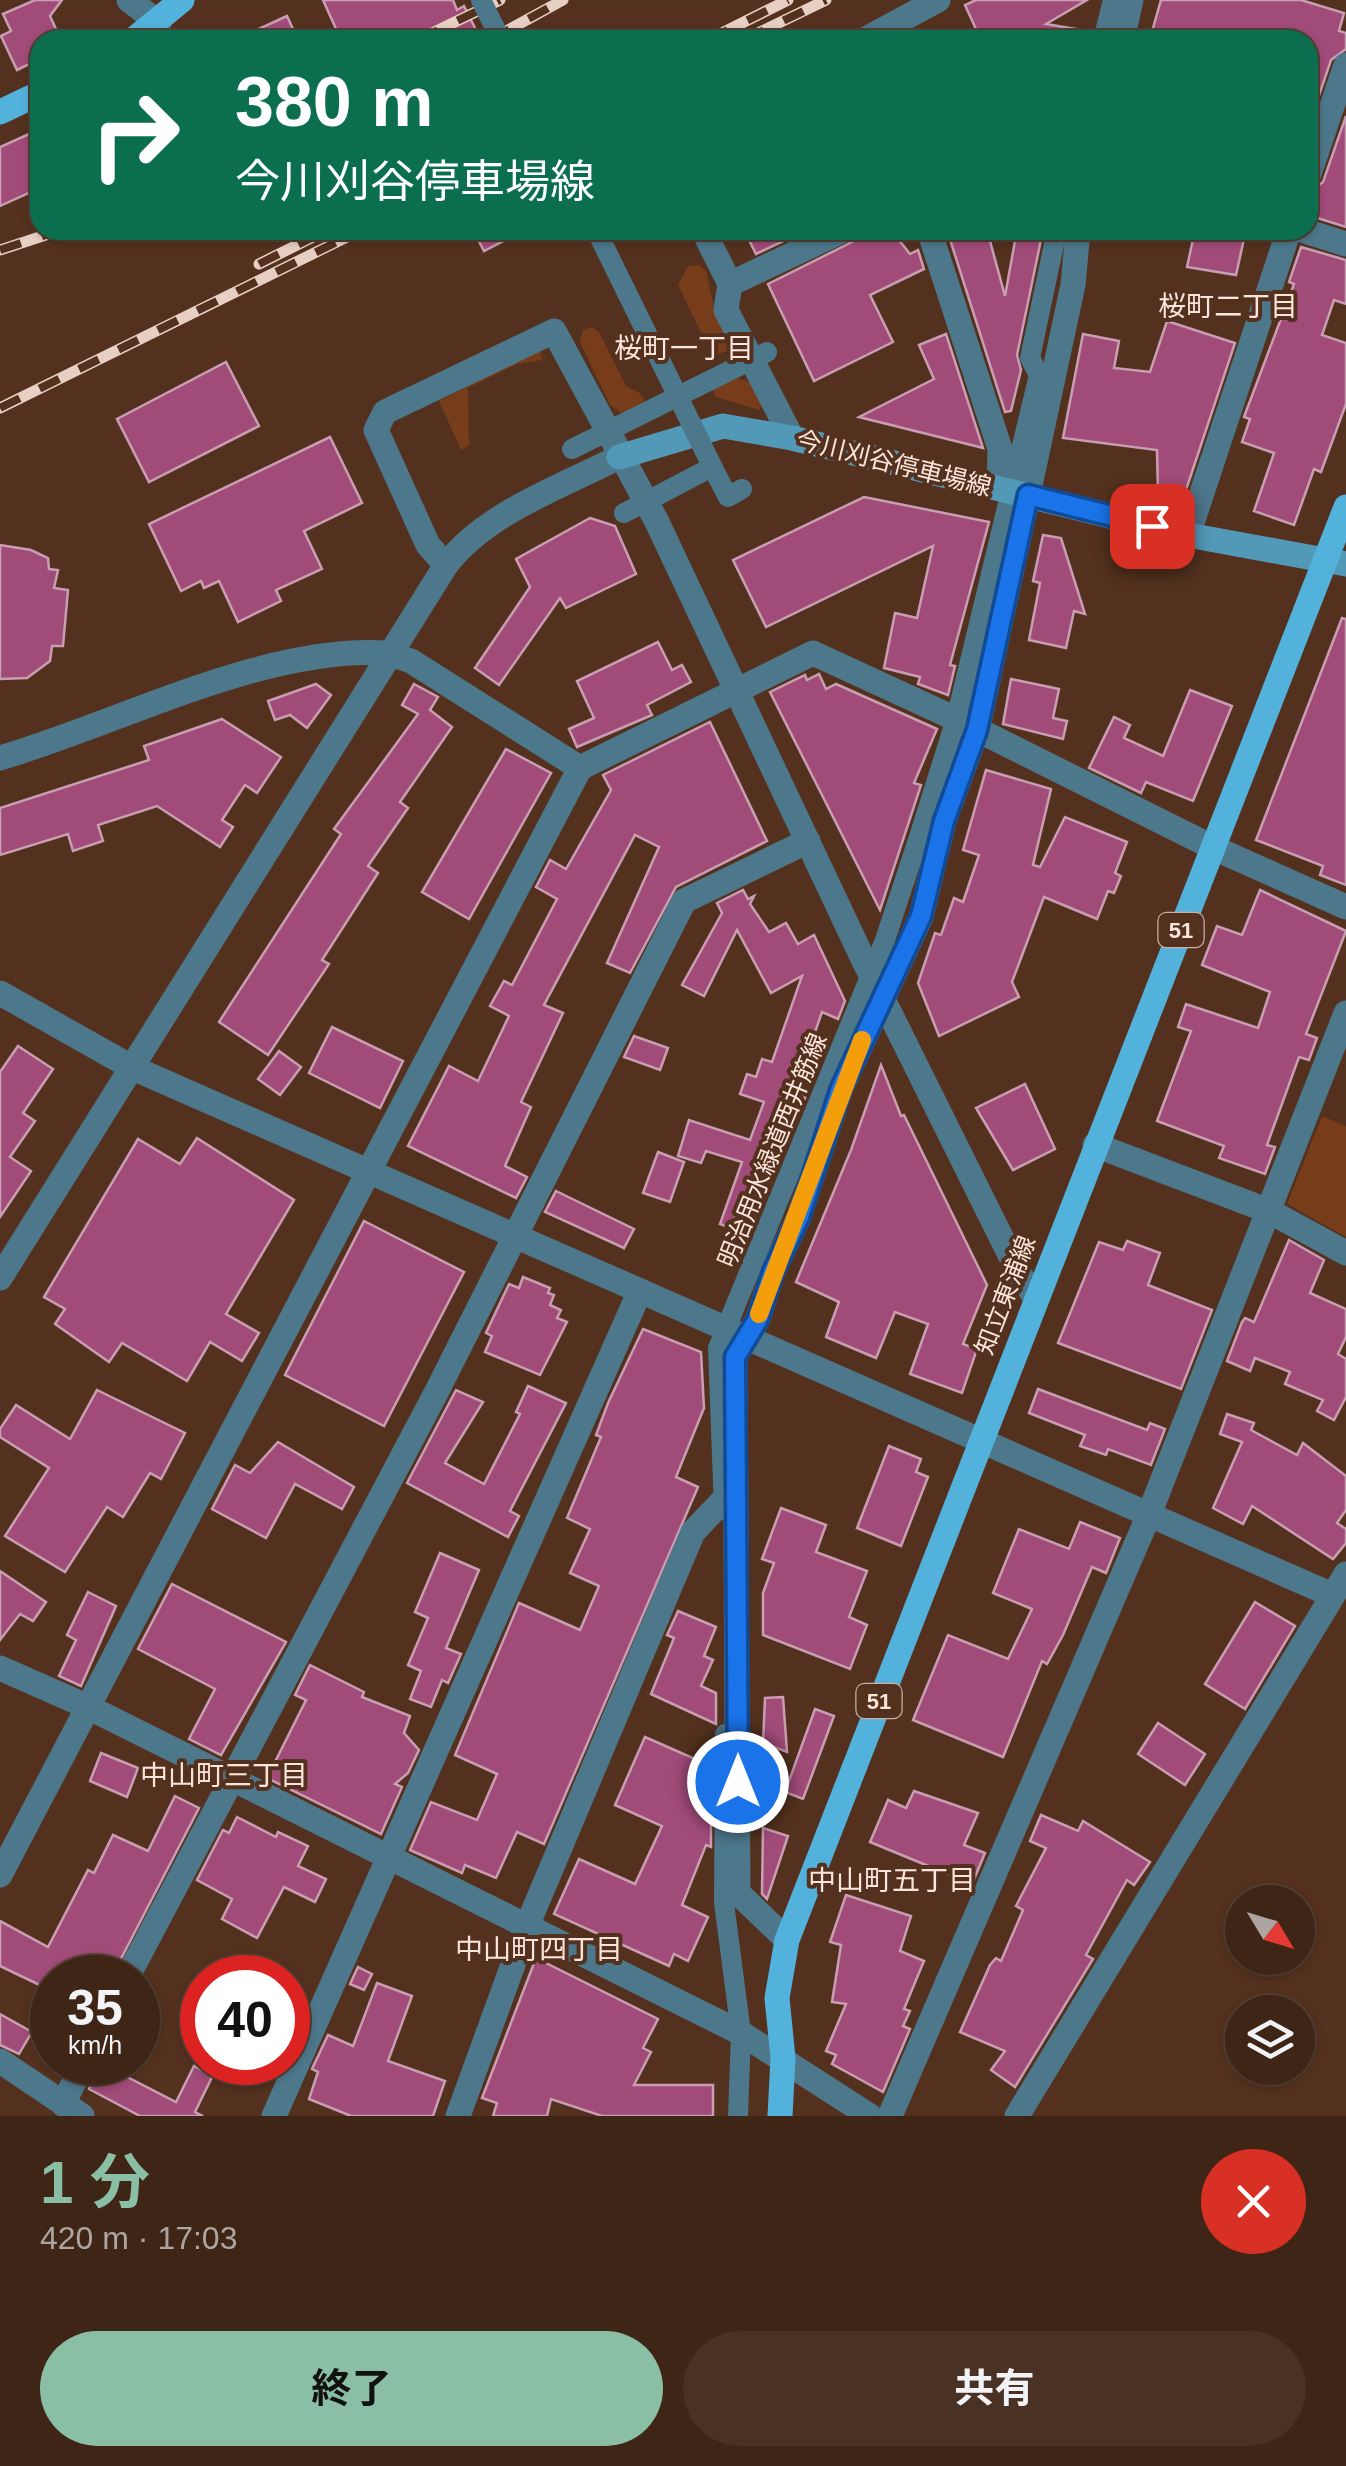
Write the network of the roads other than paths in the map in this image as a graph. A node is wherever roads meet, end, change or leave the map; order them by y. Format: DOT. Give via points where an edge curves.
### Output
graph roads {
  1 [pos="128,0"];
  2 [pos="182,0"];
  3 [pos="481,0"];
  4 [pos="938,0"];
  5 [pos="1113,0"];
  6 [pos="1131,0"];
  7 [pos="160,23"];
  8 [pos="149,30"];
  9 [pos="496,30"];
  10 [pos="882,30"];
  11 [pos="1106,30"];
  12 [pos="1124,30"];
  13 [pos="1346,65"];
  14 [pos="30,98"];
  15 [pos="0,112"];
  16 [pos="1318,148"];
  17 [pos="1318,235"];
  18 [pos="601,240"];
  19 [pos="708,240"];
  20 [pos="823,240"];
  21 [pos="932,240"];
  22 [pos="1055,240"];
  23 [pos="1077,240"];
  24 [pos="1287,240"];
  25 [pos="1346,244"];
  26 [pos="730,284"];
  27 [pos="767,352"];
  28 [pos="678,397"];
  29 [pos="792,438"];
  30 [pos="572,449"];
  31 [pos="619,458"];
  32 [pos="712,467"];
  33 [pos="742,489"];
  34 [pos="1013,492"];
  35 [pos="1346,507"];
  36 [pos="624,513"];
  37 [pos="1188,535"];
  38 [pos="1335,563"];
  39 [pos="446,565"];
  40 [pos="387,652"];
  41 [pos="736,692"];
  42 [pos="966,724"];
  43 [pos="0,758"];
  44 [pos="580,768"];
  45 [pos="808,840"];
  46 [pos="1214,848"];
  47 [pos="1346,907"];
  48 [pos="876,982"];
  49 [pos="0,993"];
  50 [pos="1346,1014"];
  51 [pos="133,1068"];
  52 [pos="1095,1145"];
  53 [pos="370,1171"];
  54 [pos="1268,1211"];
  55 [pos="512,1238"];
  56 [pos="1346,1253"];
  57 [pos="0,1278"];
  58 [pos="638,1292"];
  59 [pos="1036,1298"];
  60 [pos="735,1335"];
  61 [pos="980,1443"];
  62 [pos="730,1493"];
  63 [pos="1148,1518"];
  64 [pos="1339,1584"];
  65 [pos="0,1668"];
  66 [pos="86,1706"];
  67 [pos="230,1778"];
  68 [pos="385,1858"];
  69 [pos="0,1875"];
  70 [pos="527,1926"];
  71 [pos="787,1940"];
  72 [pos="139,1955"];
  73 [pos="741,2033"];
  74 [pos="783,2058"];
  75 [pos="0,2061"];
  76 [pos="78,2085"];
  77 [pos="72,2110"];
  78 [pos="274,2116"];
  79 [pos="458,2116"];
  80 [pos="738,2116"];
  81 [pos="780,2116"];
  82 [pos="870,2116"];
  83 [pos="890,2116"];
  84 [pos="1018,2116"];
  1 -- 7 [label="street"];
  2 -- 7 [label="main road"];
  3 -- 9 [label="street, bridge"];
  4 -- 10 [label="street"];
  5 -- 11 [label="street"];
  6 -- 12 [label="street"];
  7 -- 8 [label="main road"];
  13 -- 16 [label="street"];
  14 -- 15 [label="main road"];
  17 -- 25 [label="street"];
  18 -- 28 [label="street, bridge"];
  19 -- 26 [label="street"];
  20 -- 26 [label="street"];
  21 -- 34 [label="street"];
  22 -- 34 [label="street" via="1030,358 1039,375"];
  23 -- 34 [label="street" via="1073,285"];
  24 -- 37 [label="street"];
  26 -- 29 [label="street" via="726,310"];
  27 -- 28 [label="street, bridge"];
  28 -- 30 [label="street, bridge"];
  28 -- 32 [label="street, bridge"];
  29 -- 31 [label="main road, 今川刈谷停車場線" via="723,426"];
  29 -- 34 [label="main road, 今川刈谷停車場線"];
  31 -- 39 [label="street" via="492,521"];
  31 -- 39 [label="street" via="554,331 385,412 376,430 428,544"];
  31 -- 41 [label="street" via="657,522"];
  32 -- 33 [label="street" via="728,496"];
  32 -- 36 [label="street, bridge"];
  34 -- 37 [label="main road, 今川刈谷停車場線"];
  34 -- 42 [label="street"];
  35 -- 38 [label="main road, 知立東浦線 / 51"];
  37 -- 38 [label="main road, 今川刈谷停車場線"];
  38 -- 46 [label="main road, 知立東浦線 / 51"];
  39 -- 40 [label="street"];
  40 -- 43 [label="street" via="330,651"];
  40 -- 44 [label="street"];
  40 -- 51 [label="street"];
  41 -- 42 [label="street" via="813,653"];
  41 -- 44 [label="street"];
  41 -- 45 [label="street"];
  42 -- 46 [label="street"];
  42 -- 48 [label="street" via="921,916"];
  44 -- 53 [label="street"];
  45 -- 48 [label="street"];
  45 -- 55 [label="street" via="684,901"];
  46 -- 47 [label="street"];
  46 -- 52 [label="main road, 知立東浦線 / 51"];
  48 -- 59 [label="street"];
  48 -- 60 [label="street" via="799,1217 758,1319"];
  49 -- 51 [label="street"];
  50 -- 54 [label="street"];
  51 -- 53 [label="street"];
  51 -- 57 [label="street"];
  52 -- 54 [label="street"];
  52 -- 59 [label="main road, 知立東浦線 / 51"];
  53 -- 55 [label="street"];
  53 -- 66 [label="street"];
  54 -- 56 [label="street"];
  54 -- 63 [label="street"];
  55 -- 58 [label="street"];
  55 -- 67 [label="street"];
  58 -- 60 [label="street"];
  58 -- 68 [label="street"];
  59 -- 61 [label="main road, 知立東浦線 / 51"];
  60 -- 61 [label="street"];
  60 -- 62 [label="street"];
  61 -- 63 [label="street"];
  61 -- 71 [label="main road, 知立東浦線 / 51"];
  62 -- 70 [label="street" via="693,1532"];
  62 -- 71 [label="street" via="738,1894"];
  62 -- 73 [label="street" via="724,1903"];
  63 -- 64 [label="street"];
  63 -- 83 [label="street"];
  64 -- 84 [label="street"];
  65 -- 66 [label="street"];
  66 -- 67 [label="street"];
  66 -- 69 [label="street"];
  67 -- 68 [label="street"];
  67 -- 72 [label="street"];
  68 -- 70 [label="street"];
  68 -- 78 [label="street"];
  70 -- 73 [label="street"];
  70 -- 79 [label="street"];
  71 -- 74 [label="main road, 知立東浦線 / 51" via="777,1998"];
  73 -- 74 [label="street"];
  73 -- 80 [label="street"];
  74 -- 81 [label="main road, 知立東浦線 / 51"];
  74 -- 82 [label="street"];
  75 -- 77 [label="street"];
  76 -- 77 [label="street"];
}
